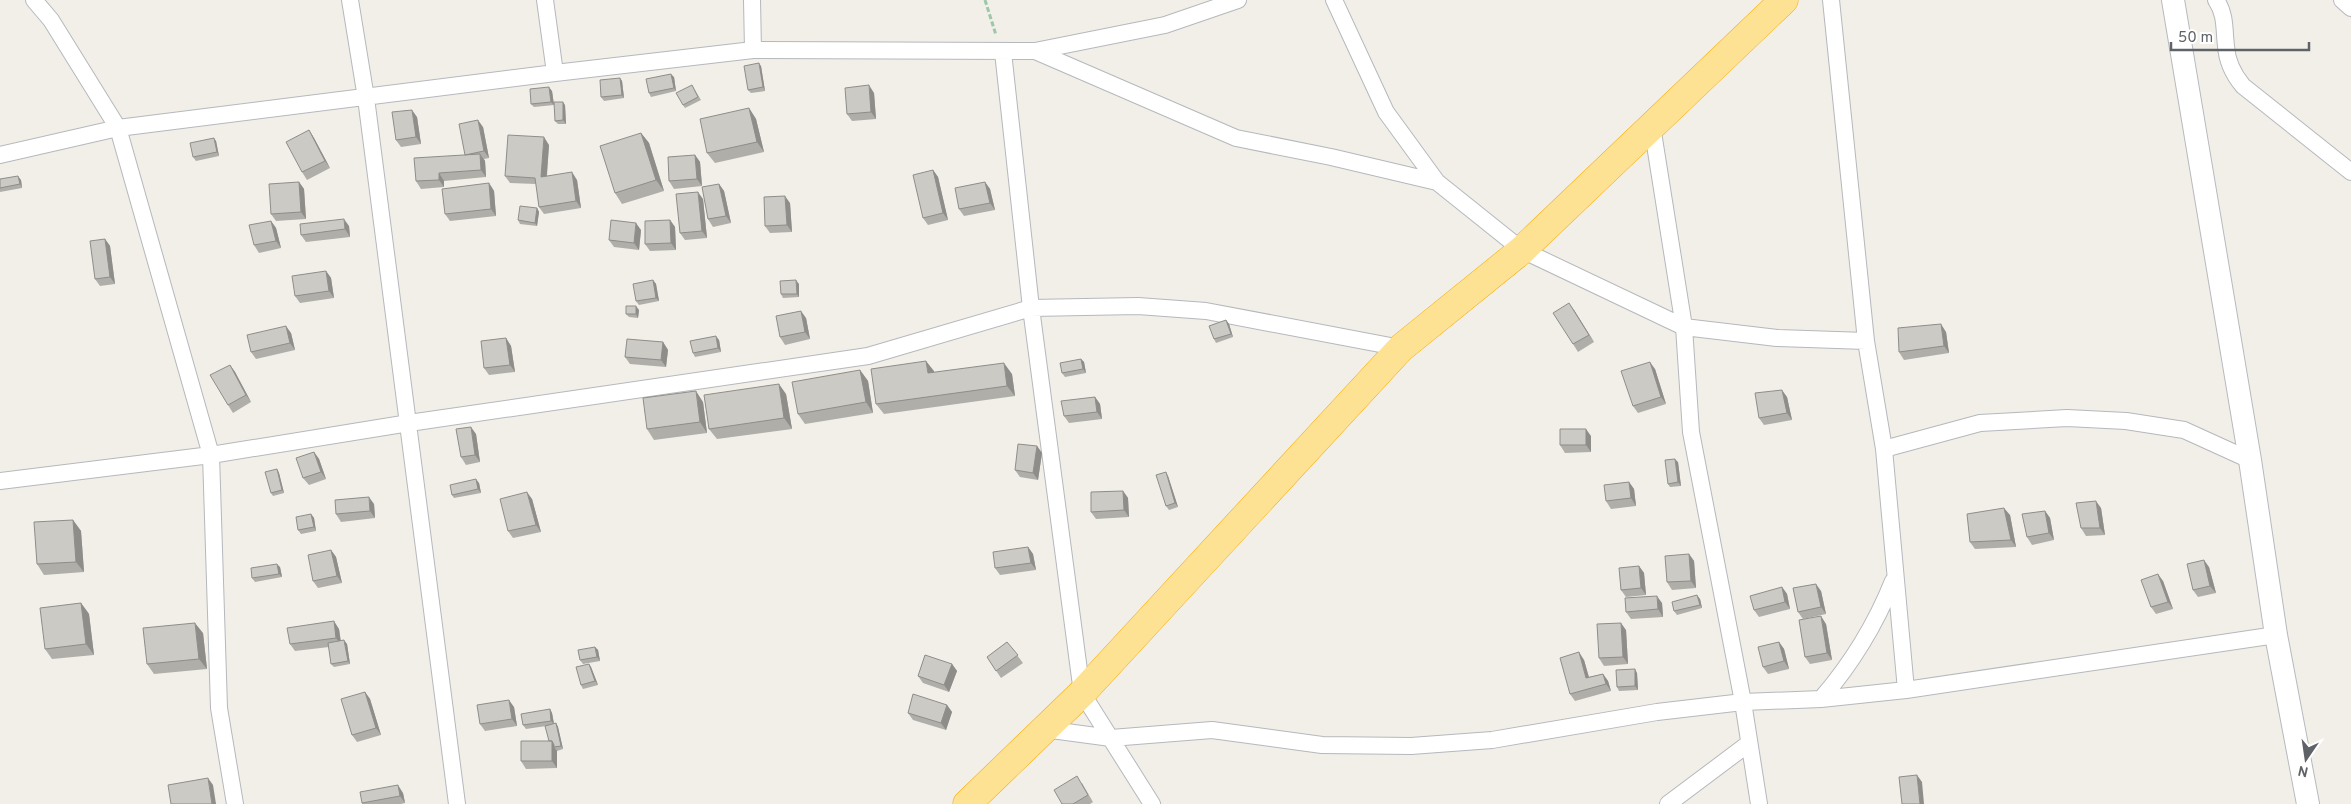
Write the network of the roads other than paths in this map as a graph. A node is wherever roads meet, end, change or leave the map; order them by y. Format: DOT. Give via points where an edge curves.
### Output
graph roads {
  1 [pos="34,0"];
  2 [pos="350,0"];
  3 [pos="545,0"];
  4 [pos="752,0"];
  5 [pos="1238,0"];
  6 [pos="1334,0"];
  7 [pos="1784,0"];
  8 [pos="1831,0"];
  9 [pos="2173,0"];
  10 [pos="2216,0"];
  11 [pos="2342,0"];
  12 [pos="2351,8"];
  13 [pos="753,50"];
  14 [pos="1035,51"];
  15 [pos="1003,52"];
  16 [pos="555,73"];
  17 [pos="366,98"];
  18 [pos="1652,126"];
  19 [pos="118,128"];
  20 [pos="0,155"];
  21 [pos="2351,172"];
  22 [pos="1437,182"];
  23 [pos="1522,250"];
  24 [pos="1031,308"];
  25 [pos="1684,327"];
  26 [pos="1866,340"];
  27 [pos="1401,348"];
  28 [pos="409,422"];
  29 [pos="1884,449"];
  30 [pos="211,455"];
  31 [pos="2250,460"];
  32 [pos="0,481"];
  33 [pos="1894,579"];
  34 [pos="2276,636"];
  35 [pos="1906,690"];
  36 [pos="1082,694"];
  37 [pos="1821,699"];
  38 [pos="1743,702"];
  39 [pos="1044,730"];
  40 [pos="1111,738"];
  41 [pos="1748,744"];
  42 [pos="235,804"];
  43 [pos="457,804"];
  44 [pos="966,804"];
  45 [pos="1152,804"];
  46 [pos="1668,804"];
  47 [pos="1758,804"];
  48 [pos="2308,804"];
  1 -- 19 [label="street"];
  2 -- 17 [label="street"];
  3 -- 16 [label="street"];
  4 -- 13 [label="street"];
  5 -- 14 [label="street" via="1166,25"];
  6 -- 22 [label="street" via="1386,112"];
  7 -- 18 [label="highway"];
  8 -- 26 [label="street"];
  9 -- 31 [label="main road"];
  10 -- 21 [label="street" via="2226,28 2229,62 2243,86"];
  11 -- 12 [label="street"];
  13 -- 15 [label="street"];
  13 -- 16 [label="street"];
  14 -- 15 [label="street"];
  14 -- 22 [label="street" via="1236,138"];
  15 -- 24 [label="street"];
  16 -- 17 [label="street"];
  17 -- 19 [label="street"];
  17 -- 28 [label="street"];
  18 -- 23 [label="highway"];
  18 -- 25 [label="street"];
  19 -- 20 [label="street"];
  19 -- 30 [label="street"];
  22 -- 23 [label="street"];
  23 -- 25 [label="street"];
  23 -- 27 [label="highway"];
  24 -- 27 [label="street" via="1138,306 1206,311"];
  24 -- 28 [label="street" via="868,356"];
  24 -- 36 [label="street"];
  25 -- 26 [label="street" via="1776,338"];
  25 -- 38 [label="street" via="1691,432"];
  26 -- 29 [label="street"];
  27 -- 36 [label="highway"];
  28 -- 30 [label="street"];
  28 -- 43 [label="street"];
  29 -- 31 [label="street" via="1980,423 2067,418 2126,420 2184,430"];
  29 -- 33 [label="street"];
  30 -- 32 [label="street"];
  30 -- 42 [label="street" via="219,708"];
  31 -- 34 [label="main road"];
  33 -- 35 [label="street"];
  33 -- 37 [label="street" via="1864,643"];
  34 -- 35 [label="street"];
  34 -- 48 [label="main road"];
  35 -- 37 [label="street"];
  36 -- 39 [label="highway"];
  36 -- 40 [label="street"];
  37 -- 38 [label="street"];
  38 -- 40 [label="street" via="1657,712 1492,740 1412,746 1322,745 1212,730"];
  38 -- 41 [label="street"];
  39 -- 40 [label="street"];
  39 -- 44 [label="highway"];
  40 -- 45 [label="street"];
  41 -- 46 [label="street"];
  41 -- 47 [label="street"];
}
